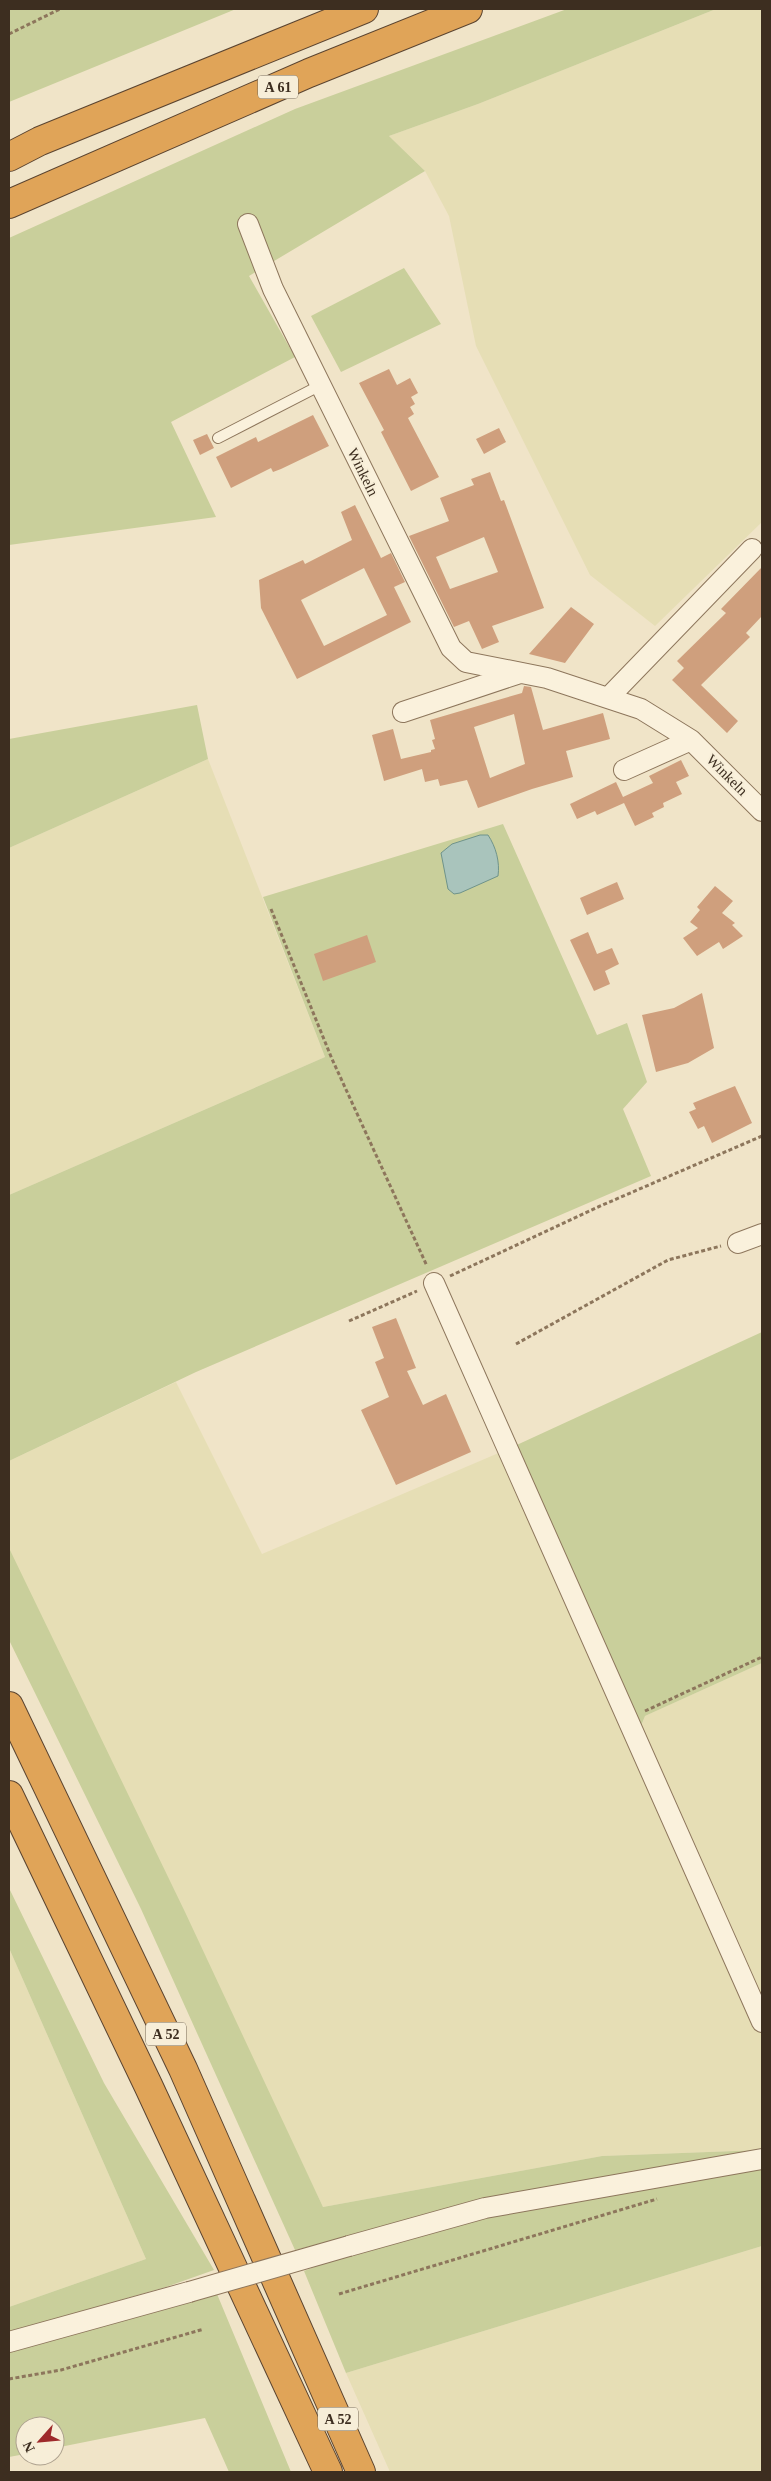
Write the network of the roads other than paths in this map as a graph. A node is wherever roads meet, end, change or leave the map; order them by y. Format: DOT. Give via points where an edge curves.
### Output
graph roads {
  1 [pos="364,9"];
  2 [pos="468,9"];
  3 [pos="40,142"];
  4 [pos="9,151"];
  5 [pos="9,157"];
  6 [pos="9,204"];
  7 [pos="248,224"];
  8 [pos="321,385"];
  9 [pos="218,438"];
  10 [pos="752,549"];
  11 [pos="522,672"];
  12 [pos="609,697"];
  13 [pos="403,712"];
  14 [pos="691,740"];
  15 [pos="624,770"];
  16 [pos="762,810"];
  17 [pos="762,1234"];
  18 [pos="738,1243"];
  19 [pos="434,1283"];
  20 [pos="9,1706"];
  21 [pos="9,1795"];
  22 [pos="762,2022"];
  23 [pos="762,2159"];
  24 [pos="9,2342"];
  25 [pos="328,2472"];
  26 [pos="361,2472"];
  1 -- 3 [label="highway, A 61"];
  2 -- 6 [label="highway, A 61" via="299,77"];
  3 -- 4 [label="highway"];
  3 -- 5 [label="highway, A 61"];
  7 -- 8 [label="street, Winkeln" via="273,289"];
  8 -- 9 [label="lane"];
  8 -- 11 [label="street, Winkeln" via="451,648 466,662"];
  10 -- 12 [label="street"];
  11 -- 12 [label="street, Winkeln"];
  11 -- 13 [label="street"];
  12 -- 14 [label="street, Winkeln" via="641,710"];
  14 -- 15 [label="street"];
  14 -- 16 [label="street, Winkeln"];
  17 -- 18 [label="street"];
  19 -- 22 [label="street"];
  20 -- 26 [label="highway, A 52" via="183,2069"];
  21 -- 25 [label="highway, A 52"];
  23 -- 24 [label="street, bridge" via="485,2208"];
}
